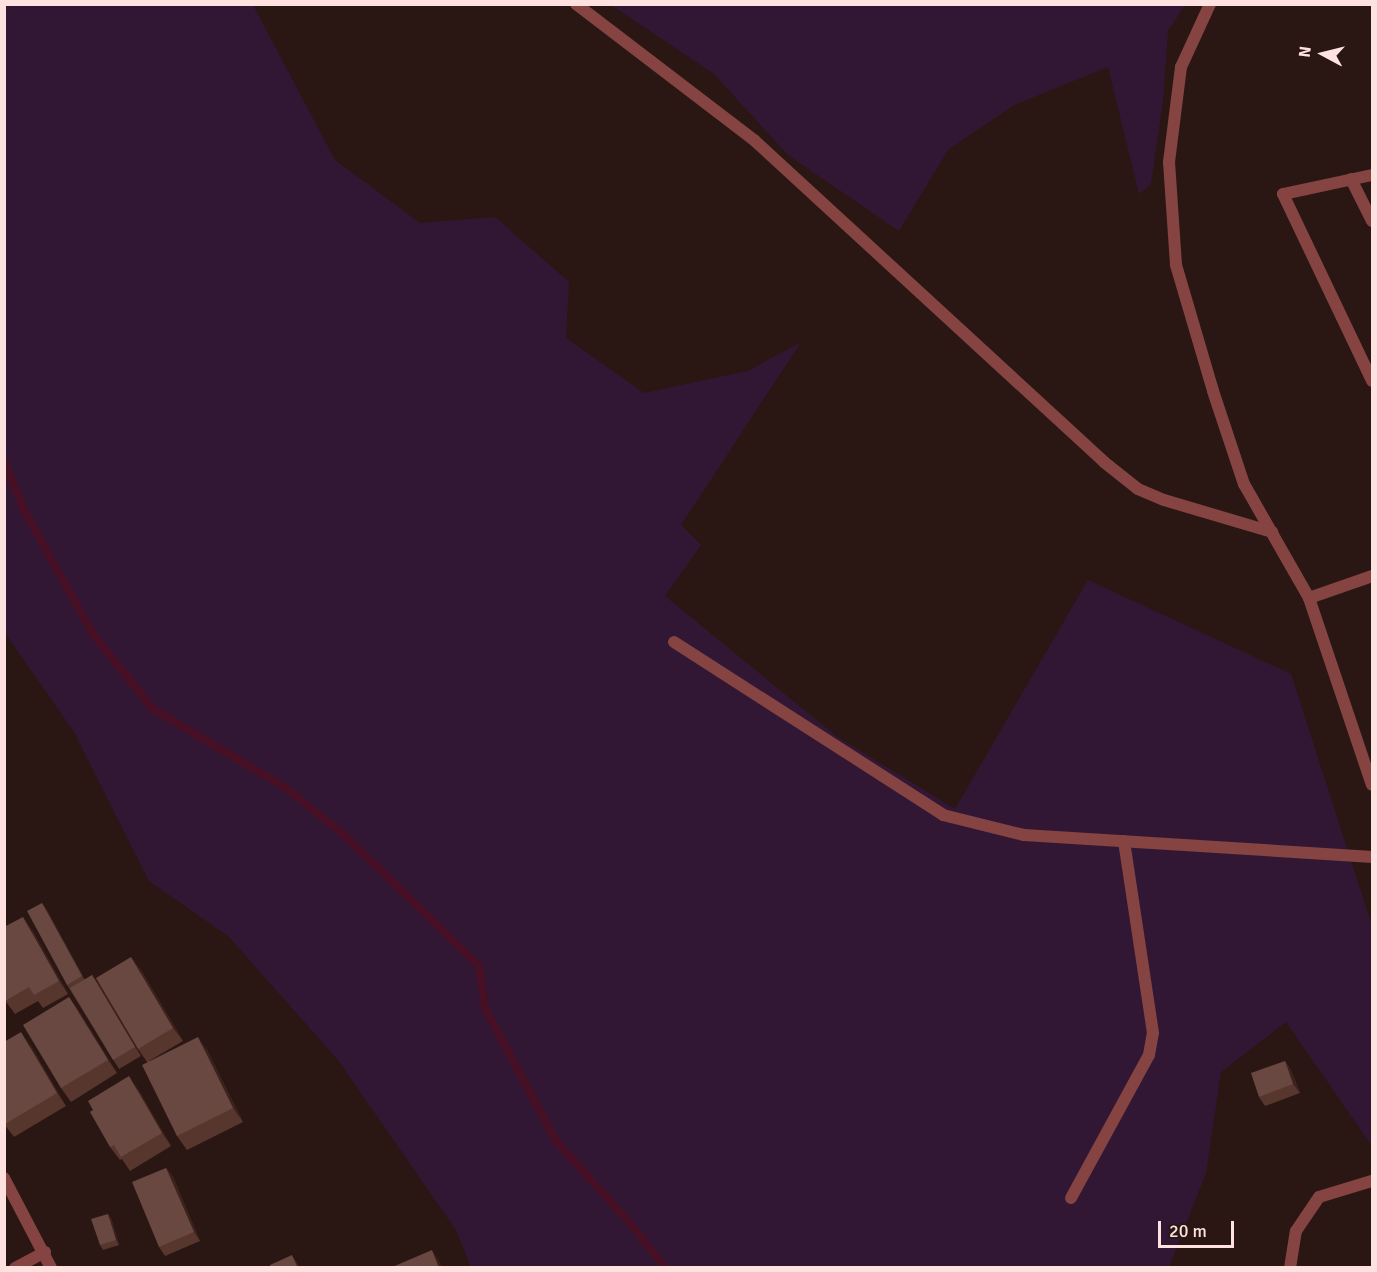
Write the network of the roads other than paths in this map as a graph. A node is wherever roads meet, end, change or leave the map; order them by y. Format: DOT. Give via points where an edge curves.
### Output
graph roads {
  1 [pos="576,4"];
  2 [pos="1210,4"];
  3 [pos="1372,175"];
  4 [pos="1351,179"];
  5 [pos="1372,221"];
  6 [pos="1372,381"];
  7 [pos="1272,532"];
  8 [pos="1372,576"];
  9 [pos="1309,598"];
  10 [pos="674,642"];
  11 [pos="1372,785"];
  12 [pos="1125,841"];
  13 [pos="1372,857"];
  14 [pos="4,1178"];
  15 [pos="1372,1181"];
  16 [pos="1071,1198"];
  17 [pos="45,1252"];
  18 [pos="15,1268"];
  19 [pos="51,1268"];
  20 [pos="1290,1268"];
  1 -- 7 [label="street" via="754,140 1138,489 1164,501"];
  2 -- 7 [label="street" via="1181,67 1169,162 1176,265 1244,484"];
  3 -- 4 [label="street"];
  4 -- 5 [label="street"];
  4 -- 6 [label="street" via="1283,194"];
  7 -- 9 [label="street"];
  8 -- 9 [label="street"];
  9 -- 11 [label="street"];
  10 -- 12 [label="street" via="944,815 1024,835"];
  12 -- 13 [label="street"];
  12 -- 16 [label="street" via="1153,1033 1149,1055"];
  14 -- 17 [label="street"];
  15 -- 20 [label="street" via="1319,1197 1296,1231"];
  17 -- 18 [label="street"];
  17 -- 19 [label="street"];
}
